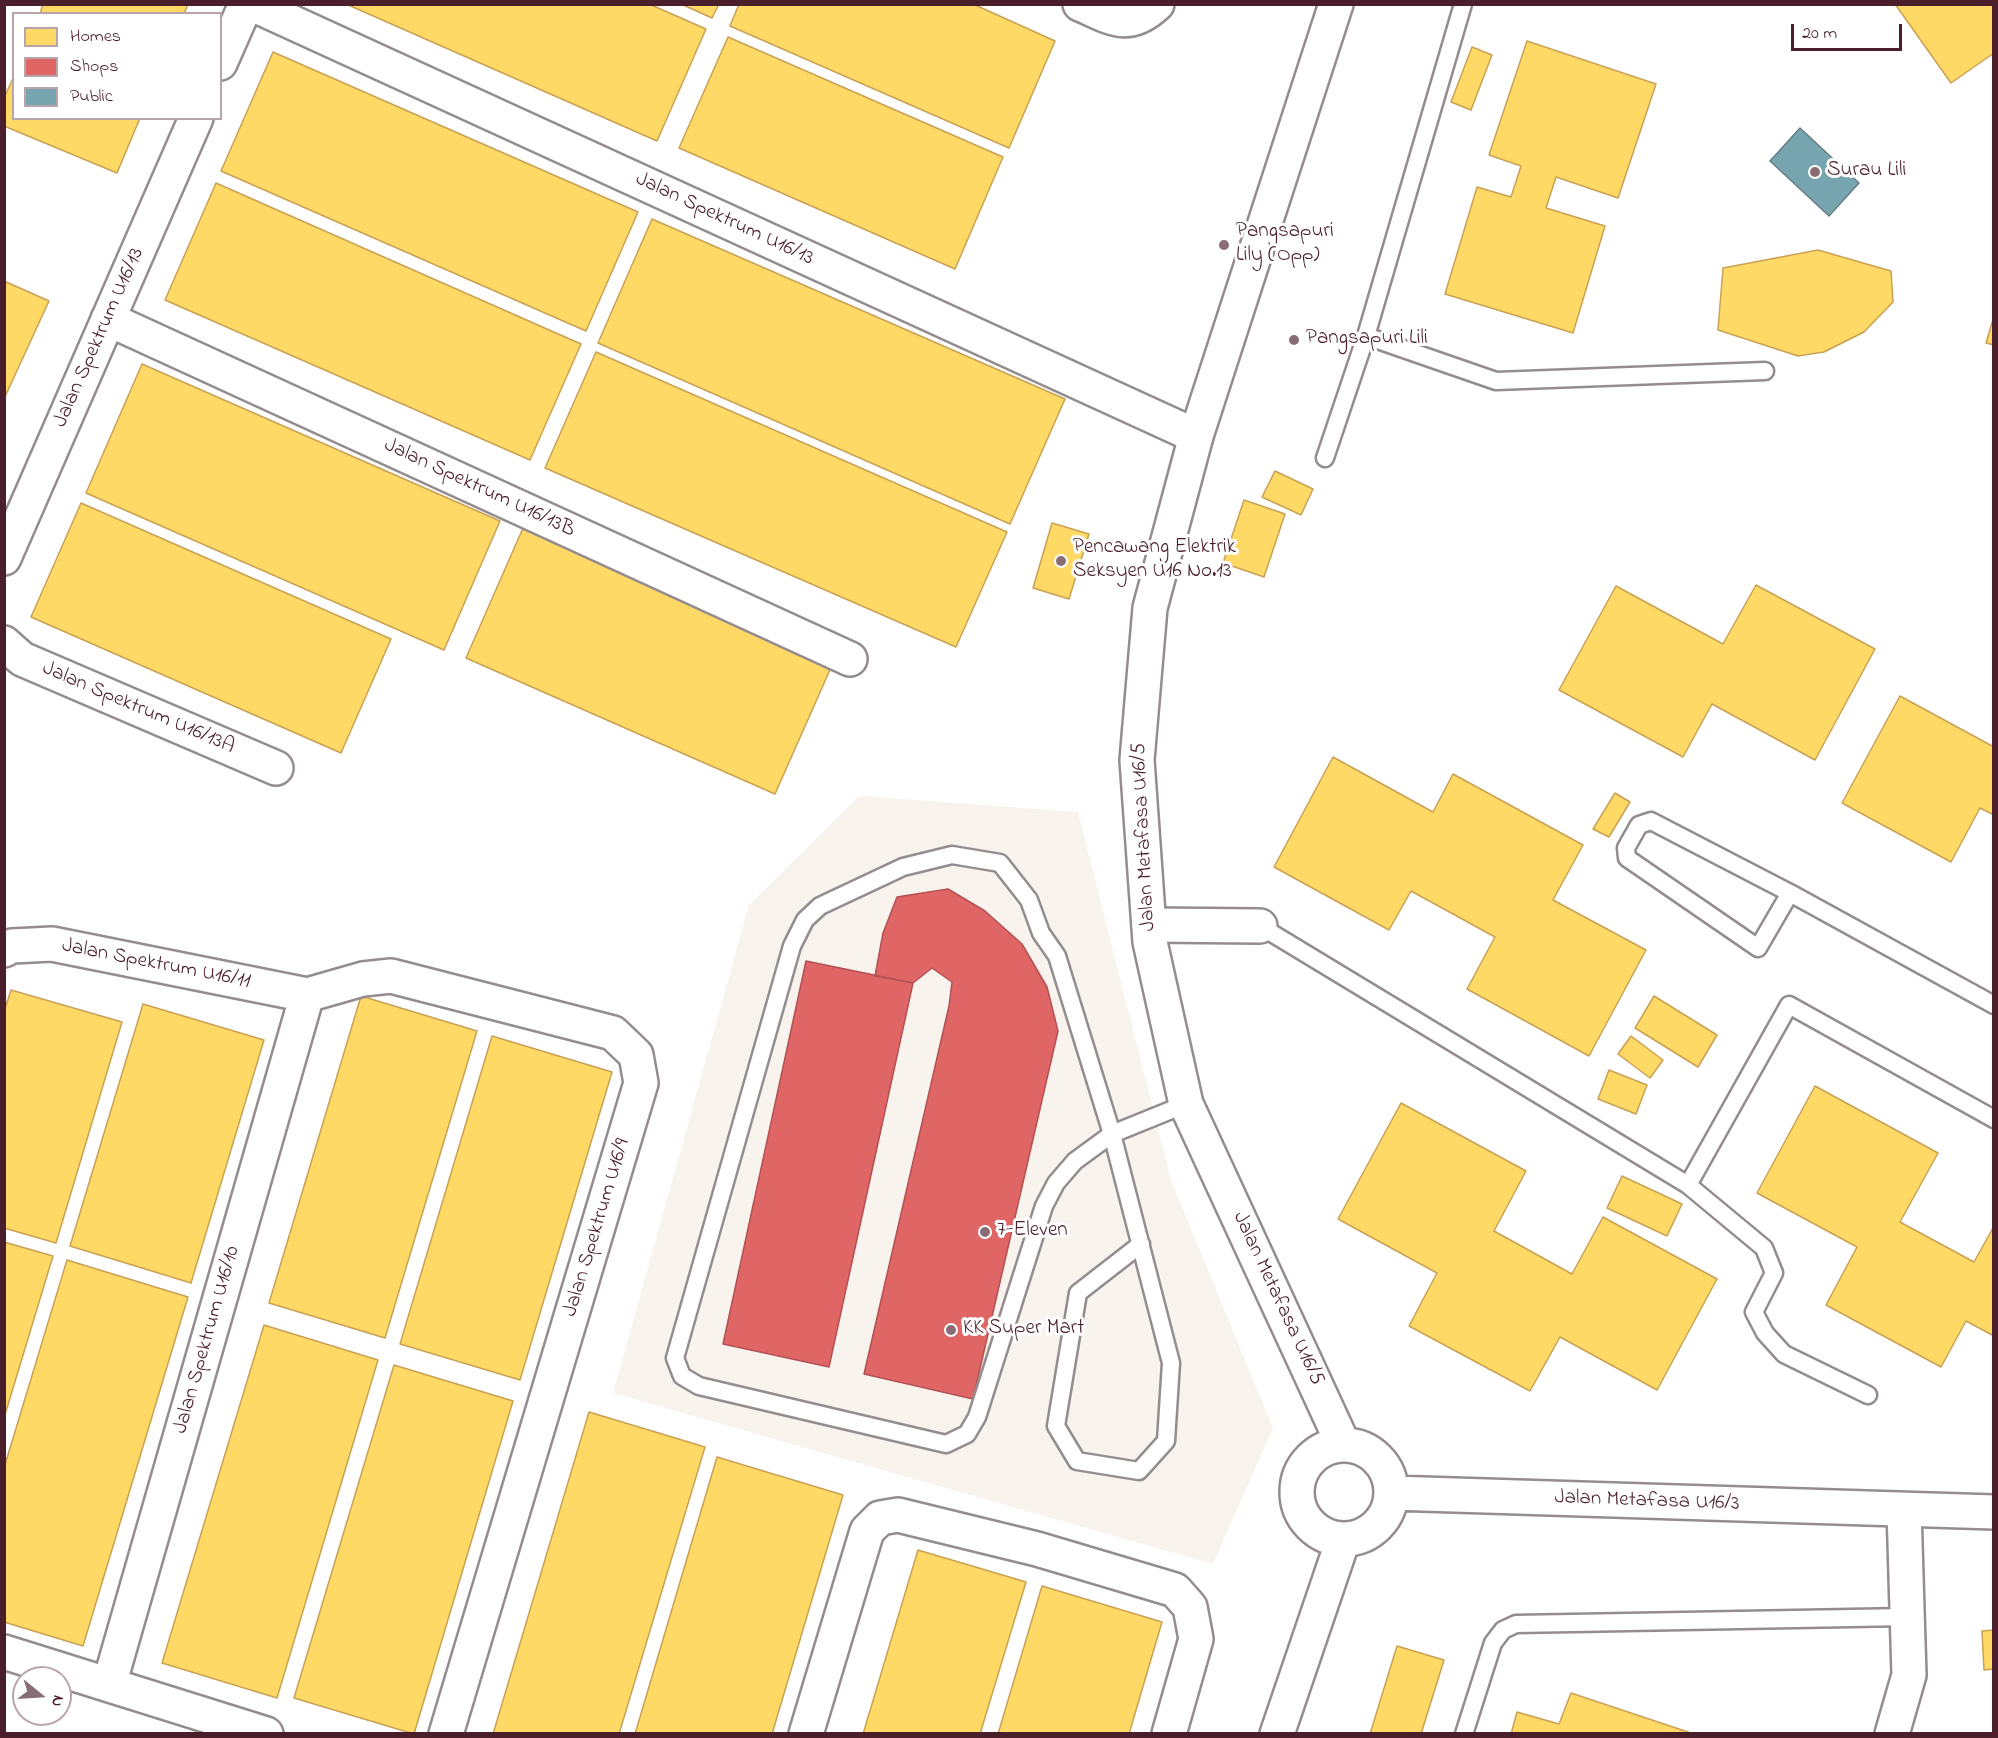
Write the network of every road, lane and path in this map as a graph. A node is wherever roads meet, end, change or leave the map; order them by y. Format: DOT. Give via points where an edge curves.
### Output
graph roads {
  1 [pos="246,4"];
  2 [pos="252,4"];
  3 [pos="1080,4"];
  4 [pos="1157,4"];
  5 [pos="1336,4"];
  6 [pos="1463,4"];
  7 [pos="222,58"];
  8 [pos="195,120"];
  9 [pos="108,319"];
  10 [pos="1366,336"];
  11 [pos="1765,371"];
  12 [pos="1196,436"];
  13 [pos="1325,458"];
  14 [pos="4,558"];
  15 [pos="4,643"];
  16 [pos="850,659"];
  17 [pos="276,768"];
  18 [pos="1790,893"];
  19 [pos="1149,925"];
  20 [pos="1260,926"];
  21 [pos="4,950"];
  22 [pos="307,995"];
  23 [pos="1994,1005"];
  24 [pos="1186,1104"];
  25 [pos="1994,1119"];
  26 [pos="1112,1134"];
  27 [pos="1688,1185"];
  28 [pos="1141,1244"];
  29 [pos="1868,1395"];
  30 [pos="1343,1444"];
  31 [pos="1391,1493"];
  32 [pos="1904,1510"];
  33 [pos="1994,1512"];
  34 [pos="1343,1540"];
  35 [pos="1907,1617"];
  36 [pos="4,1652"];
  37 [pos="109,1684"];
  38 [pos="266,1734"];
  39 [pos="446,1734"];
  40 [pos="806,1734"];
  41 [pos="1169,1734"];
  42 [pos="1277,1734"];
  43 [pos="1464,1734"];
  44 [pos="1892,1734"];
  1 -- 7 [label="street"];
  2 -- 12 [label="street, Jalan Spektrum U16/13"];
  3 -- 4 [label="street" via="1120,22 1141,17"];
  5 -- 12 [label="street, Jalan Metafasa U16/5"];
  6 -- 10 [label="lane"];
  8 -- 9 [label="street, Jalan Spektrum U16/13"];
  9 -- 14 [label="street, Jalan Spektrum U16/13"];
  9 -- 16 [label="street, Jalan Spektrum U16/13B"];
  10 -- 11 [label="lane" via="1496,381"];
  10 -- 13 [label="lane"];
  12 -- 19 [label="street, Jalan Metafasa U16/5" via="1150,608 1137,760"];
  15 -- 17 [label="street, Jalan Spektrum U16/13A" via="22,659"];
  18 -- 18 [label="lane" via="1758,948 1627,858 1626,848 1639,825 1651,821"];
  18 -- 23 [label="lane"];
  19 -- 20 [label="street"];
  19 -- 24 [label="street, Jalan Metafasa U16/5"];
  20 -- 27 [label="lane"];
  21 -- 22 [label="street, Jalan Spektrum U16/11" via="52,944"];
  22 -- 37 [label="street, Jalan Spektrum U16/10"];
  22 -- 39 [label="street, Jalan Spektrum U16/9" via="363,979 391,976 613,1033 636,1055 641,1083"];
  24 -- 26 [label="lane"];
  24 -- 30 [label="street, Jalan Metafasa U16/5"];
  25 -- 27 [label="lane" via="1789,1005"];
  26 -- 26 [label="lane" via="1075,1161 1056,1183 1044,1206 977,1417 967,1434 946,1444 699,1386 682,1376 675,1358 792,946 805,920 820,906 903,867 952,855 1000,862 1029,900 1041,933 1057,956"];
  26 -- 28 [label="lane"];
  27 -- 29 [label="lane" via="1764,1248 1774,1273 1755,1312 1765,1333 1784,1354"];
  28 -- 28 [label="lane" via="1171,1363 1166,1441 1139,1471 1077,1461 1056,1426 1078,1293"];
  30 -- 31 [label="street" via="1357,1446 1378,1459"];
  30 -- 34 [label="street" via="1310,1458 1298,1479 1296,1492 1309,1526 1330,1539"];
  31 -- 32 [label="street, Jalan Metafasa U16/3"];
  31 -- 34 [label="street" via="1377,1527 1355,1539"];
  32 -- 33 [label="street, Jalan Metafasa U16/3"];
  32 -- 35 [label="street"];
  34 -- 42 [label="street"];
  35 -- 43 [label="lane" via="1516,1624 1503,1630 1493,1644"];
  35 -- 44 [label="street" via="1909,1675"];
  36 -- 37 [label="street"];
  37 -- 38 [label="street"];
  40 -- 41 [label="street" via="867,1532 880,1518 898,1515 1036,1549 1175,1590 1190,1607 1196,1639"];
}
